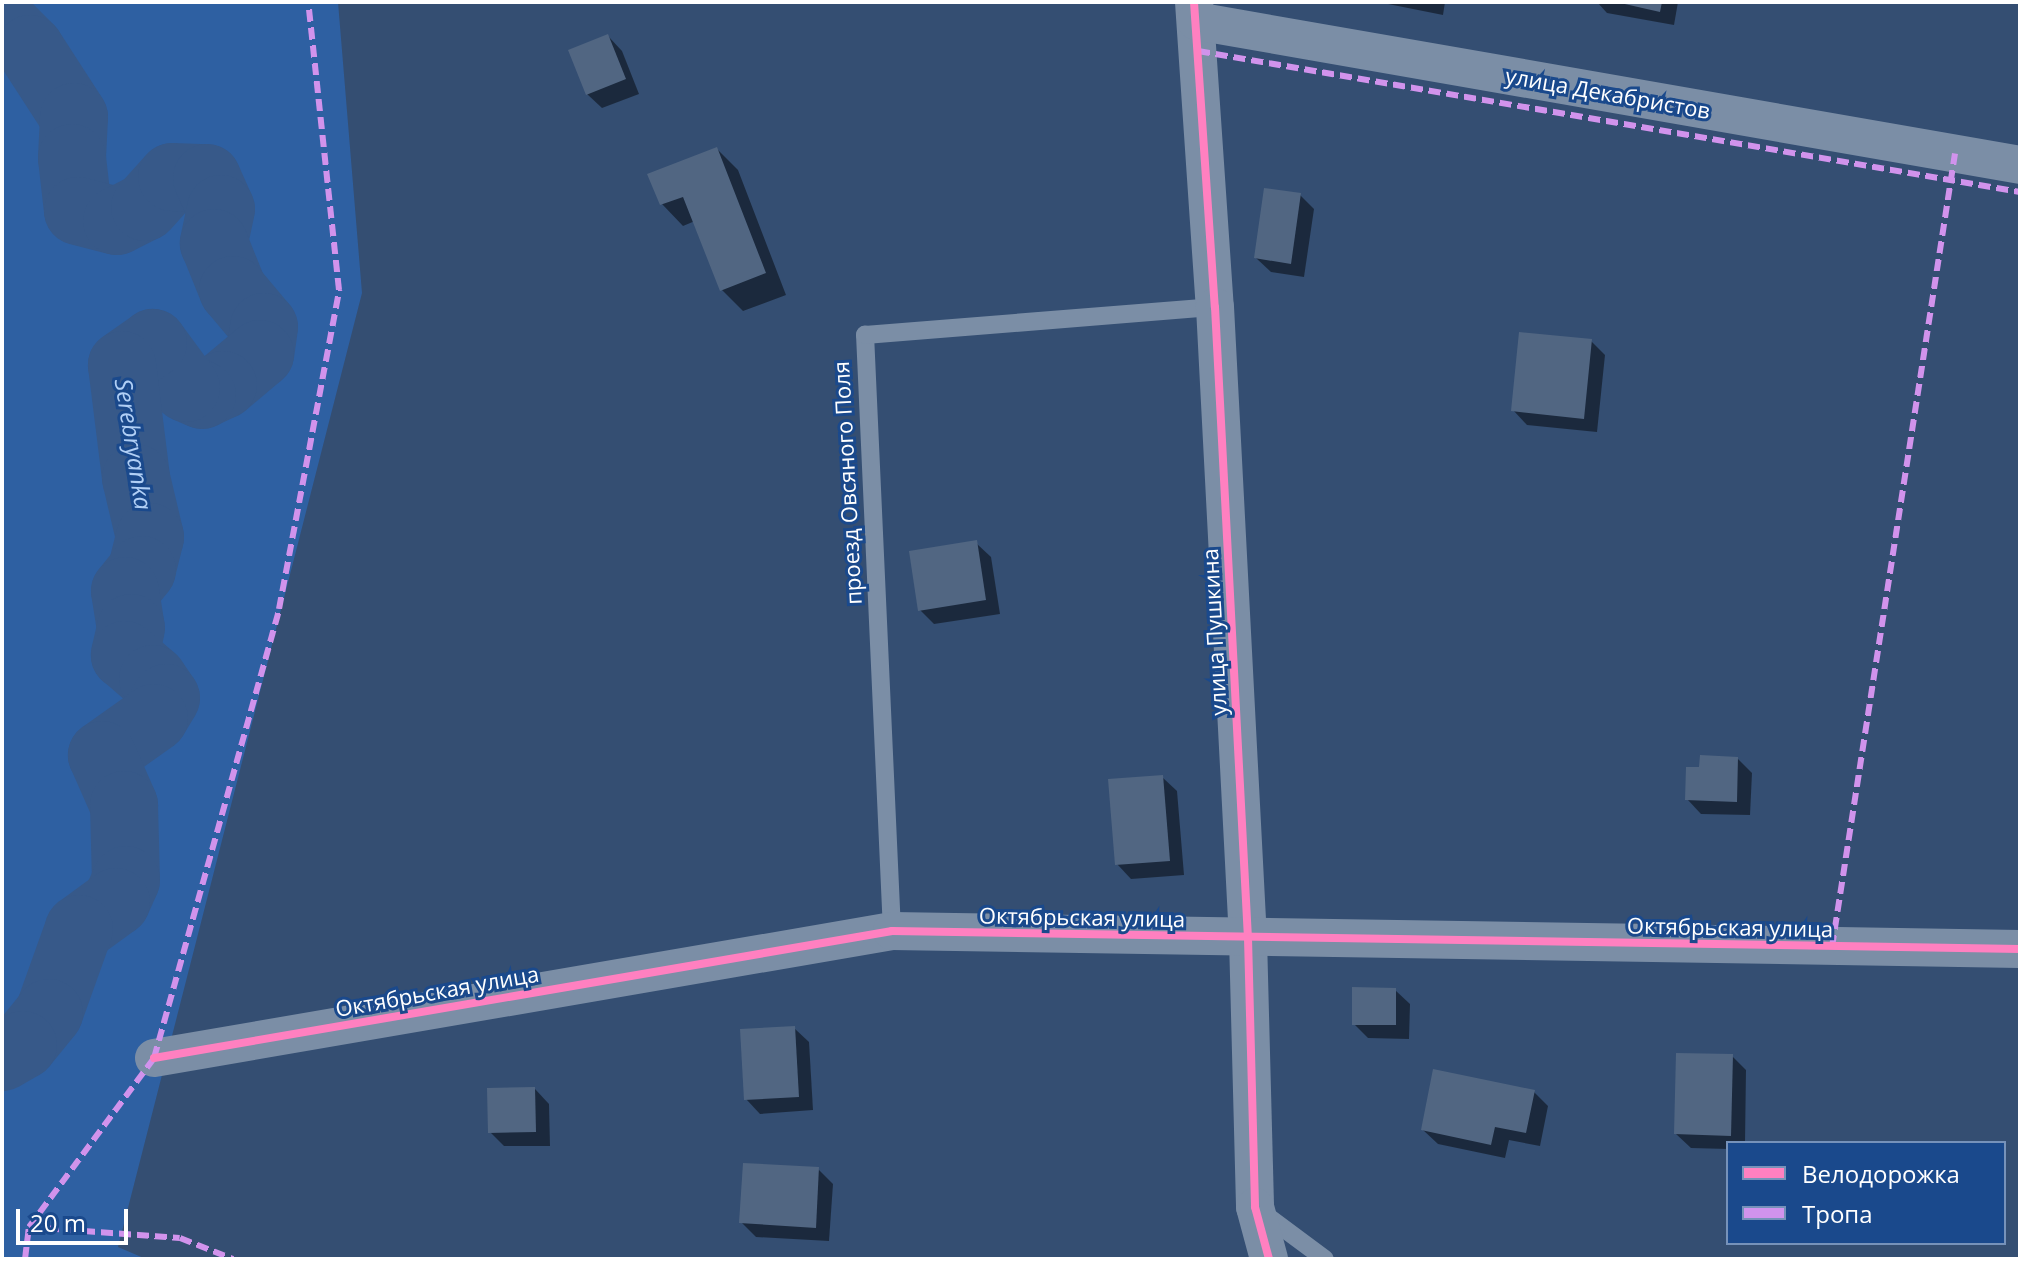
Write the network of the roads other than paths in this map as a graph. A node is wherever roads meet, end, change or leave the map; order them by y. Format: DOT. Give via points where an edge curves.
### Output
graph roads {
  1 [pos="1195,12"];
  2 [pos="2020,165"];
  3 [pos="1215,307"];
  4 [pos="892,931"];
  5 [pos="1248,938"];
  6 [pos="2020,949"];
  7 [pos="154,1058"];
  8 [pos="1255,1207"];
  9 [pos="1269,1259"];
  10 [pos="1325,1259"];
  1 -- 2 [label="street, улица Декабристов"];
  1 -- 3 [label="street, улица Пушкина"];
  3 -- 4 [label="lane, проезд Овсяного Поля" via="865,335"];
  3 -- 5 [label="street, улица Пушкина"];
  4 -- 5 [label="street, Октябрьская улица"];
  4 -- 7 [label="street, Октябрьская улица"];
  5 -- 6 [label="street, Октябрьская улица"];
  5 -- 8 [label="street, улица Пушкина"];
  8 -- 9 [label="street, улица Пушкина"];
  8 -- 10 [label="lane"];
}
